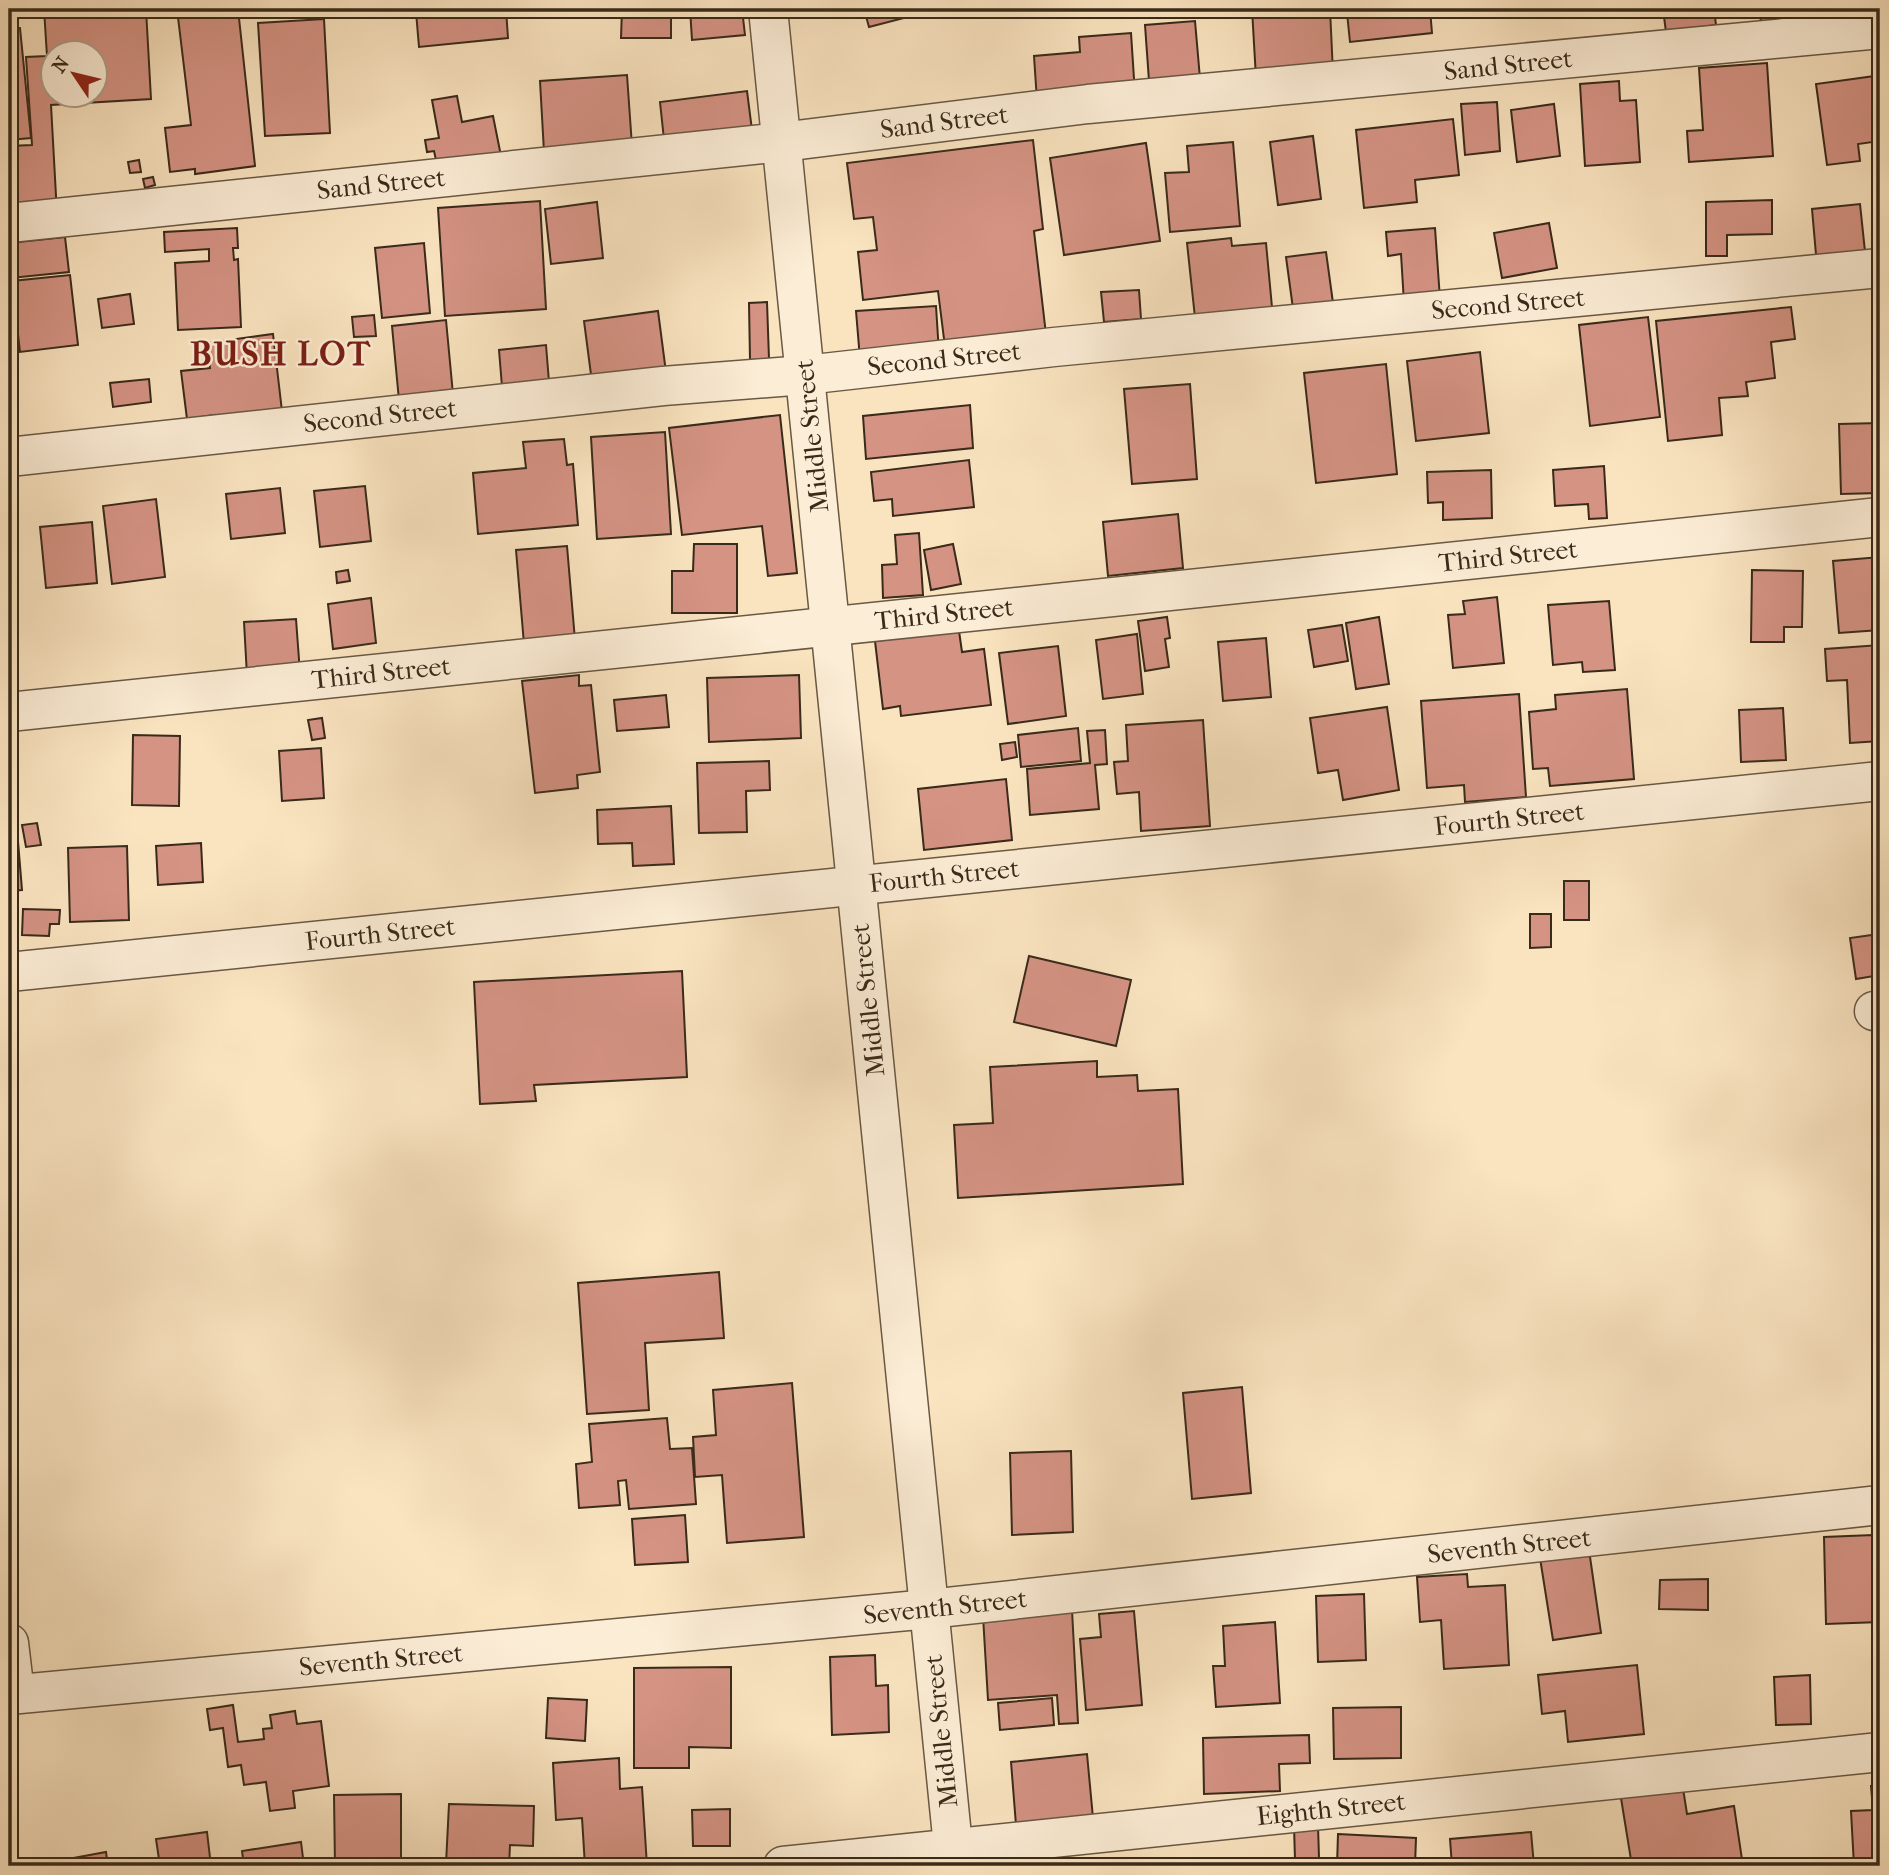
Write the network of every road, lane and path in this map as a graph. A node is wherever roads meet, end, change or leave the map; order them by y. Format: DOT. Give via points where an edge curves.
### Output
graph roads {
  1 [pos="768,9"];
  2 [pos="1880,29"];
  3 [pos="782,142"];
  4 [pos="9,223"];
  5 [pos="1880,268"];
  6 [pos="805,374"];
  7 [pos="9,457"];
  8 [pos="1880,517"];
  9 [pos="831,626"];
  10 [pos="9,712"];
  11 [pos="1880,781"];
  12 [pos="857,885"];
  13 [pos="9,972"];
  14 [pos="1880,1505"];
  15 [pos="929,1609"];
  16 [pos="9,1643"];
  17 [pos="12,1694"];
  18 [pos="1880,1752"];
  19 [pos="954,1857"];
  20 [pos="783,1866"];
  1 -- 3 [label="street, Middle Street"];
  2 -- 3 [label="street, Sand Street" via="1087,104"];
  3 -- 4 [label="street, Sand Street"];
  3 -- 6 [label="street, Middle Street"];
  5 -- 6 [label="street, Second Street"];
  6 -- 7 [label="street, Second Street"];
  6 -- 9 [label="street, Middle Street"];
  8 -- 9 [label="street, Third Street"];
  9 -- 10 [label="street, Third Street"];
  9 -- 12 [label="street, Middle Street"];
  11 -- 12 [label="street, Fourth Street"];
  12 -- 13 [label="street, Fourth Street"];
  12 -- 15 [label="street, Middle Street"];
  14 -- 15 [label="street, Seventh Street"];
  15 -- 17 [label="street, Seventh Street"];
  15 -- 19 [label="street, Middle Street"];
  16 -- 17 [label="street"];
  18 -- 19 [label="street, Eighth Street"];
  19 -- 20 [label="street, Eighth Street"];
}
